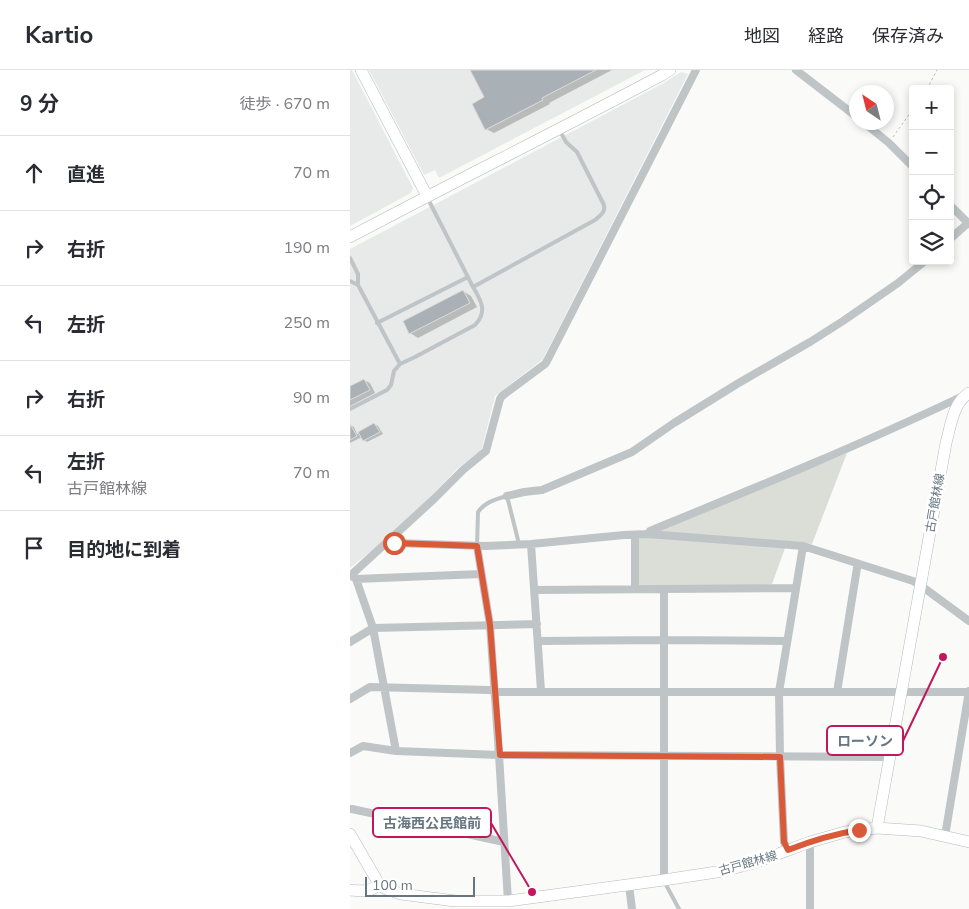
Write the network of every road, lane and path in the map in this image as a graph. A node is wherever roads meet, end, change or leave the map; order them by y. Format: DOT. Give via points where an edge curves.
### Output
graph roads {
  1 [pos="361,70"];
  2 [pos="696,70"];
  3 [pos="796,70"];
  4 [pos="937,70"];
  5 [pos="664,72"];
  6 [pos="929,85"];
  7 [pos="849,112"];
  8 [pos="909,114"];
  9 [pos="559,129"];
  10 [pos="873,130"];
  11 [pos="888,143"];
  12 [pos="909,163"];
  13 [pos="427,196"];
  14 [pos="954,209"];
  15 [pos="969,224"];
  16 [pos="954,236"];
  17 [pos="350,237"];
  18 [pos="350,258"];
  19 [pos="920,265"];
  20 [pos="468,277"];
  21 [pos="350,281"];
  22 [pos="358,285"];
  23 [pos="473,287"];
  24 [pos="378,324"];
  25 [pos="400,364"];
  26 [pos="967,394"];
  27 [pos="350,409"];
  28 [pos="507,496"];
  29 [pos="648,534"];
  30 [pos="635,536"];
  31 [pos="389,541"];
  32 [pos="519,544"];
  33 [pos="531,544"];
  34 [pos="477,546"];
  35 [pos="803,546"];
  36 [pos="859,564"];
  37 [pos="481,574"];
  38 [pos="352,577"];
  39 [pos="920,585"];
  40 [pos="796,588"];
  41 [pos="635,589"];
  42 [pos="664,589"];
  43 [pos="534,590"];
  44 [pos="969,620"];
  45 [pos="537,624"];
  46 [pos="490,625"];
  47 [pos="373,628"];
  48 [pos="664,640"];
  49 [pos="538,641"];
  50 [pos="787,641"];
  51 [pos="350,642"];
  52 [pos="384,687"];
  53 [pos="494,691"];
  54 [pos="541,691"];
  55 [pos="664,692"];
  56 [pos="778,692"];
  57 [pos="836,692"];
  58 [pos="902,692"];
  59 [pos="969,692"];
  60 [pos="350,699"];
  61 [pos="396,751"];
  62 [pos="350,753"];
  63 [pos="500,755"];
  64 [pos="664,756"];
  65 [pos="780,757"];
  66 [pos="890,757"];
  67 [pos="350,809"];
  68 [pos="877,828"];
  69 [pos="350,834"];
  70 [pos="945,836"];
  71 [pos="504,842"];
  72 [pos="810,842"];
  73 [pos="969,842"];
  74 [pos="788,850"];
  75 [pos="664,880"];
  76 [pos="379,884"];
  77 [pos="629,885"];
  78 [pos="350,890"];
  79 [pos="508,901"];
  80 [pos="454,905"];
  81 [pos="632,909"];
  82 [pos="679,909"];
  83 [pos="810,909"];
  1 -- 13 [label="main road"];
  2 -- 31 [label="street" via="545,364 500,398 484,453"];
  3 -- 7 [label="street"];
  4 -- 6 [label="path"];
  5 -- 9 [label="main road"];
  8 -- 11 [label="path"];
  9 -- 13 [label="main road"];
  9 -- 23 [label="lane" via="577,152 604,203 604,210 595,220"];
  10 -- 11 [label="street"];
  11 -- 12 [label="street"];
  13 -- 17 [label="main road"];
  13 -- 20 [label="lane"];
  14 -- 15 [label="street"];
  15 -- 16 [label="street"];
  18 -- 22 [label="lane" via="358,274"];
  19 -- 28 [label="street" via="843,321 698,408 632,452 542,490"];
  20 -- 23 [label="lane"];
  20 -- 24 [label="lane"];
  21 -- 22 [label="lane"];
  22 -- 24 [label="lane"];
  23 -- 25 [label="lane" via="483,307 479,321"];
  24 -- 25 [label="lane"];
  25 -- 27 [label="lane" via="387,390"];
  26 -- 29 [label="street"];
  26 -- 39 [label="main road, 古戸館林線" via="956,406 946,443"];
  28 -- 32 [label="lane"];
  28 -- 34 [label="lane" via="491,501 478,512"];
  29 -- 30 [label="street"];
  29 -- 35 [label="street"];
  30 -- 33 [label="street"];
  30 -- 41 [label="street"];
  31 -- 34 [label="street"];
  31 -- 38 [label="street"];
  32 -- 33 [label="street"];
  32 -- 34 [label="street"];
  33 -- 43 [label="street"];
  34 -- 37 [label="street"];
  35 -- 36 [label="street"];
  35 -- 40 [label="street"];
  36 -- 39 [label="street"];
  36 -- 57 [label="street"];
  37 -- 38 [label="street"];
  37 -- 46 [label="street"];
  38 -- 47 [label="street"];
  39 -- 44 [label="street"];
  39 -- 58 [label="main road, 古戸館林線"];
  40 -- 42 [label="street"];
  40 -- 50 [label="street"];
  41 -- 42 [label="street"];
  41 -- 43 [label="street"];
  42 -- 48 [label="street"];
  43 -- 45 [label="street"];
  45 -- 46 [label="street"];
  45 -- 49 [label="street"];
  46 -- 47 [label="street"];
  46 -- 53 [label="street"];
  47 -- 51 [label="street"];
  47 -- 52 [label="street"];
  48 -- 49 [label="street"];
  48 -- 50 [label="street"];
  48 -- 55 [label="street"];
  49 -- 54 [label="street"];
  50 -- 56 [label="street"];
  52 -- 53 [label="street"];
  52 -- 60 [label="street" via="370,687"];
  52 -- 61 [label="street"];
  53 -- 54 [label="street"];
  53 -- 63 [label="street"];
  54 -- 55 [label="street"];
  55 -- 56 [label="street"];
  55 -- 64 [label="street"];
  56 -- 57 [label="street"];
  56 -- 65 [label="street"];
  57 -- 58 [label="street"];
  58 -- 59 [label="street"];
  58 -- 66 [label="main road, 古戸館林線"];
  59 -- 70 [label="street"];
  61 -- 62 [label="street" via="363,746"];
  61 -- 63 [label="street"];
  63 -- 64 [label="street"];
  63 -- 71 [label="street"];
  64 -- 65 [label="street"];
  64 -- 75 [label="street"];
  65 -- 66 [label="street"];
  65 -- 74 [label="street" via="784,842"];
  66 -- 68 [label="main road, 古戸館林線"];
  67 -- 71 [label="street"];
  68 -- 70 [label="main road"];
  68 -- 72 [label="main road, 古戸館林線"];
  69 -- 76 [label="main road"];
  70 -- 73 [label="main road"];
  71 -- 79 [label="street"];
  72 -- 74 [label="main road, 古戸館林線"];
  72 -- 83 [label="street"];
  74 -- 75 [label="main road, 古戸館林線" via="740,867"];
  75 -- 77 [label="main road, 古戸館林線"];
  75 -- 82 [label="lane"];
  76 -- 78 [label="main road" via="370,891"];
  76 -- 80 [label="main road, 古戸館林線" via="401,894"];
  77 -- 79 [label="main road, 古戸館林線"];
  77 -- 81 [label="street"];
  79 -- 80 [label="main road, 古戸館林線"];
}
